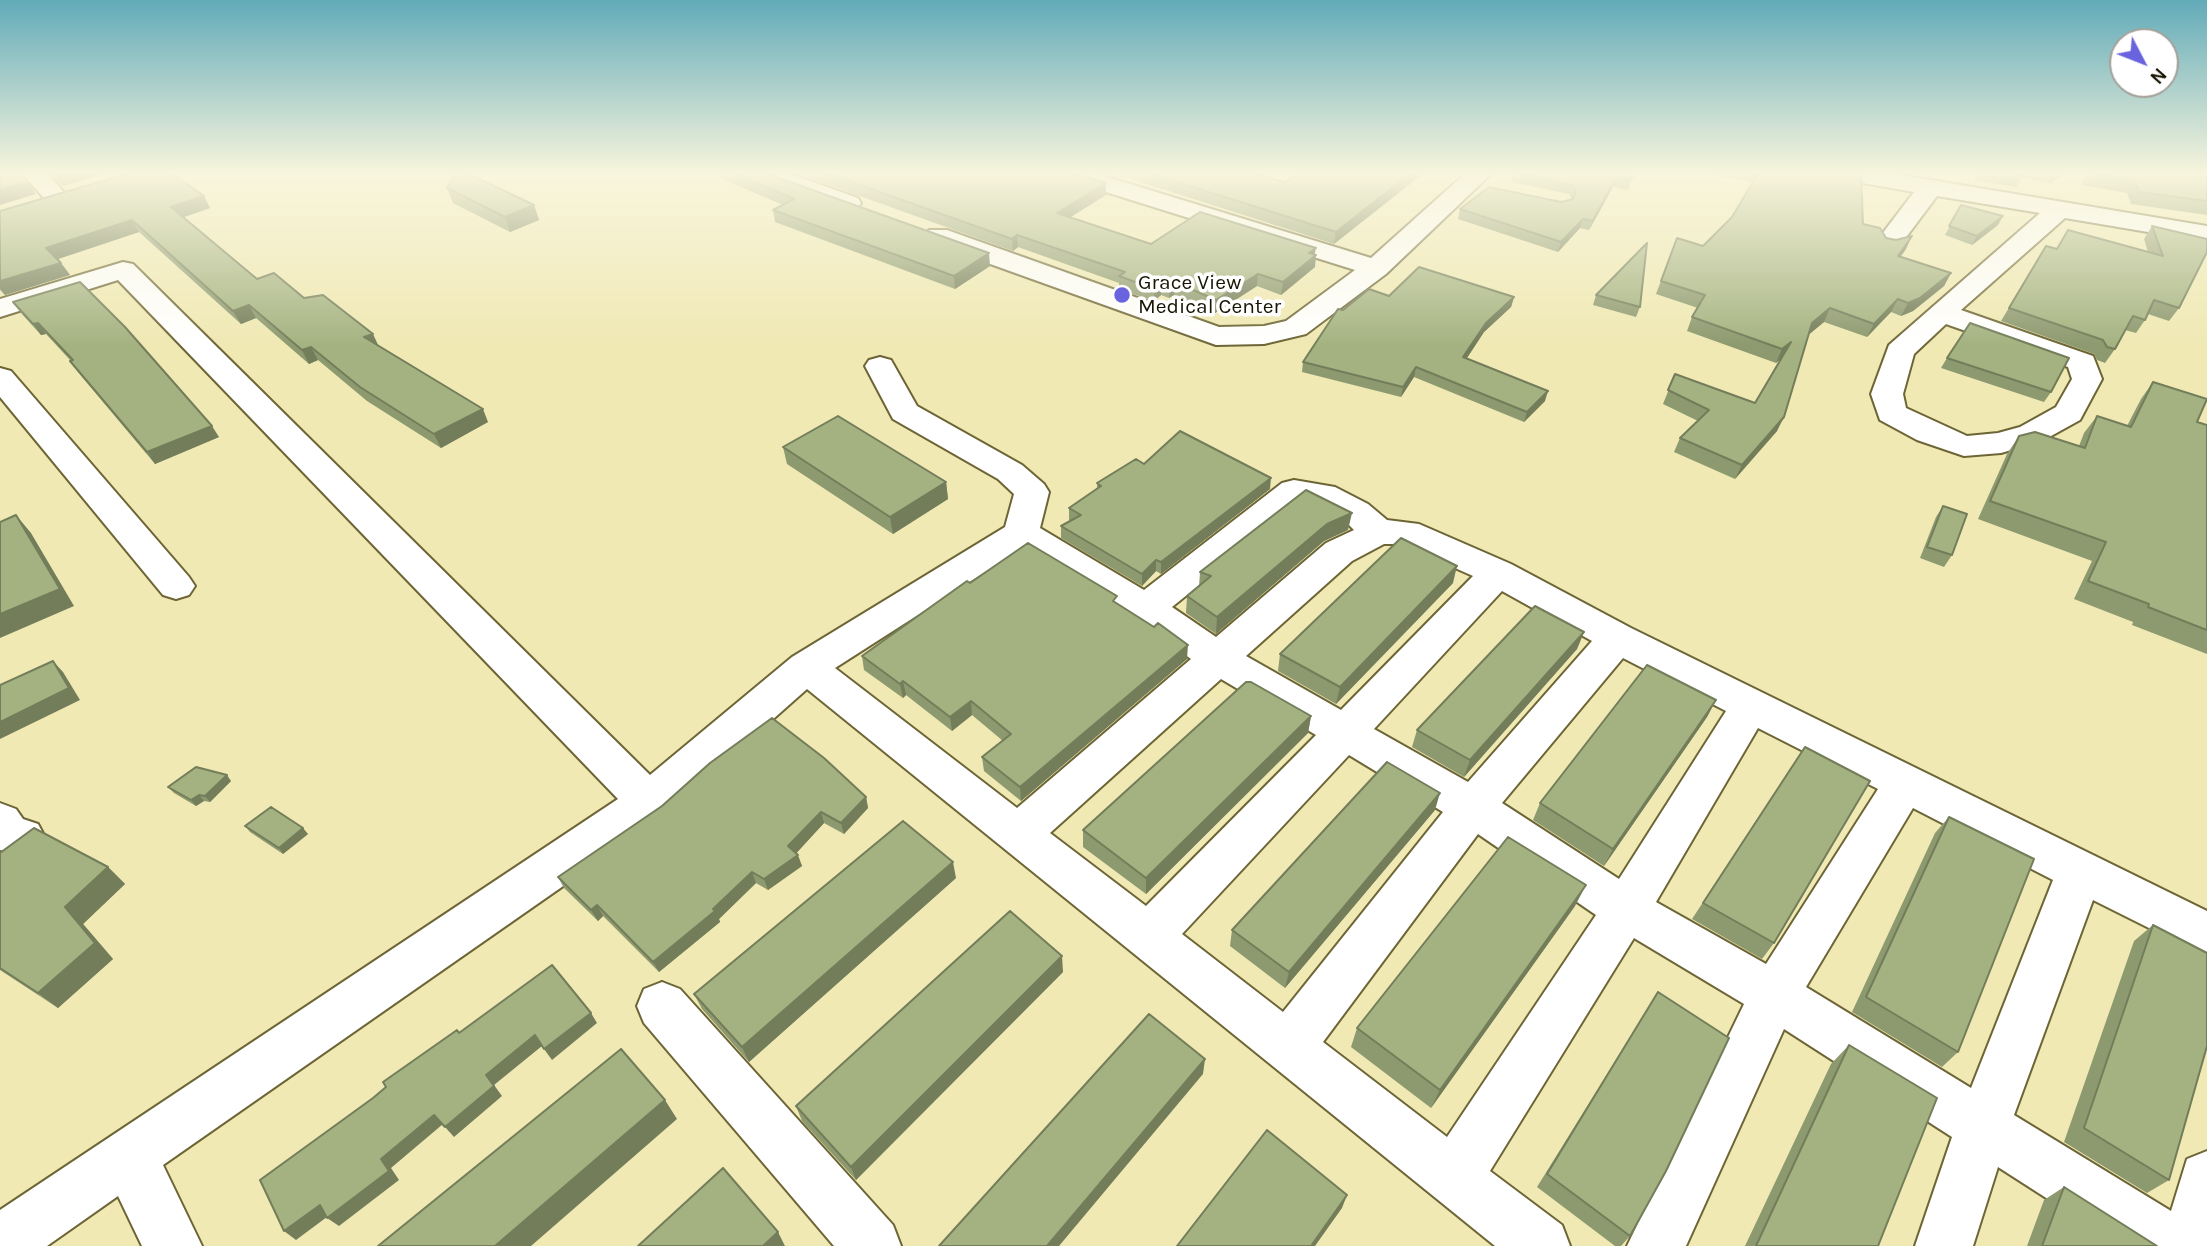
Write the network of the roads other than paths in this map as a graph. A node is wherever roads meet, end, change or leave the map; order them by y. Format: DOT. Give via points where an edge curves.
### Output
graph roads {
  1 [pos="924,230"];
  2 [pos="1254,230"];
  3 [pos="1421,230"];
  4 [pos="1898,230"];
  5 [pos="2036,230"];
  6 [pos="2183,230"];
  7 [pos="2207,234"];
  8 [pos="1889,242"];
  9 [pos="1376,268"];
  10 [pos="0,308"];
  11 [pos="1941,313"];
  12 [pos="880,366"];
  13 [pos="0,377"];
  14 [pos="1378,532"];
  15 [pos="1021,533"];
  16 [pos="1498,573"];
  17 [pos="176,586"];
  18 [pos="1146,608"];
  19 [pos="1617,638"];
  20 [pos="1219,659"];
  21 [pos="806,667"];
  22 [pos="1751,705"];
  23 [pos="1343,733"];
  24 [pos="1905,783"];
  25 [pos="649,802"];
  26 [pos="1473,807"];
  27 [pos="1017,834"];
  28 [pos="2080,871"];
  29 [pos="1626,909"];
  30 [pos="2207,935"];
  31 [pos="1148,937"];
  32 [pos="1774,995"];
  33 [pos="662,1006"];
  34 [pos="1288,1047"];
  35 [pos="1983,1126"];
  36 [pos="128,1156"];
  37 [pos="1454,1177"];
  38 [pos="2207,1179"];
  39 [pos="0,1244"];
  40 [pos="173,1246"];
  41 [pos="872,1246"];
  42 [pos="1541,1246"];
  43 [pos="1656,1246"];
  44 [pos="1944,1246"];
  45 [pos="2174,1246"];
  46 [pos="2191,1246"];
  1 -- 9 [label="street" via="1216,337 1296,328"];
  2 -- 9 [label="street"];
  3 -- 9 [label="street"];
  4 -- 8 [label="street"];
  5 -- 11 [label="street"];
  6 -- 7 [label="street"];
  10 -- 25 [label="street" via="123,270"];
  11 -- 11 [label="street" via="1900,351 1887,394 1891,413 1964,446 2001,443 2031,434 2069,413 2087,379 2081,362"];
  12 -- 15 [label="street" via="904,412 1010,472 1032,492"];
  13 -- 17 [label="street"];
  14 -- 16 [label="street" via="1406,532"];
  14 -- 18 [label="street" via="1356,512 1323,495 1294,491"];
  14 -- 20 [label="street" via="1339,552"];
  15 -- 18 [label="street"];
  15 -- 21 [label="street"];
  16 -- 19 [label="street"];
  16 -- 23 [label="street"];
  18 -- 20 [label="street"];
  19 -- 22 [label="street"];
  19 -- 26 [label="street"];
  20 -- 23 [label="street"];
  20 -- 27 [label="street"];
  21 -- 25 [label="street"];
  21 -- 27 [label="street"];
  22 -- 24 [label="street"];
  22 -- 29 [label="street"];
  23 -- 26 [label="street"];
  23 -- 31 [label="street"];
  24 -- 28 [label="street"];
  24 -- 32 [label="street"];
  25 -- 36 [label="street"];
  26 -- 29 [label="street"];
  26 -- 34 [label="street"];
  27 -- 31 [label="street"];
  28 -- 30 [label="street"];
  28 -- 35 [label="street"];
  29 -- 32 [label="street"];
  29 -- 37 [label="street"];
  31 -- 34 [label="street"];
  32 -- 35 [label="street"];
  32 -- 43 [label="street"];
  33 -- 41 [label="street"];
  34 -- 37 [label="street"];
  35 -- 44 [label="street"];
  35 -- 45 [label="street"];
  36 -- 39 [label="street"];
  36 -- 40 [label="street"];
  37 -- 42 [label="street"];
  38 -- 46 [label="street"];
}
